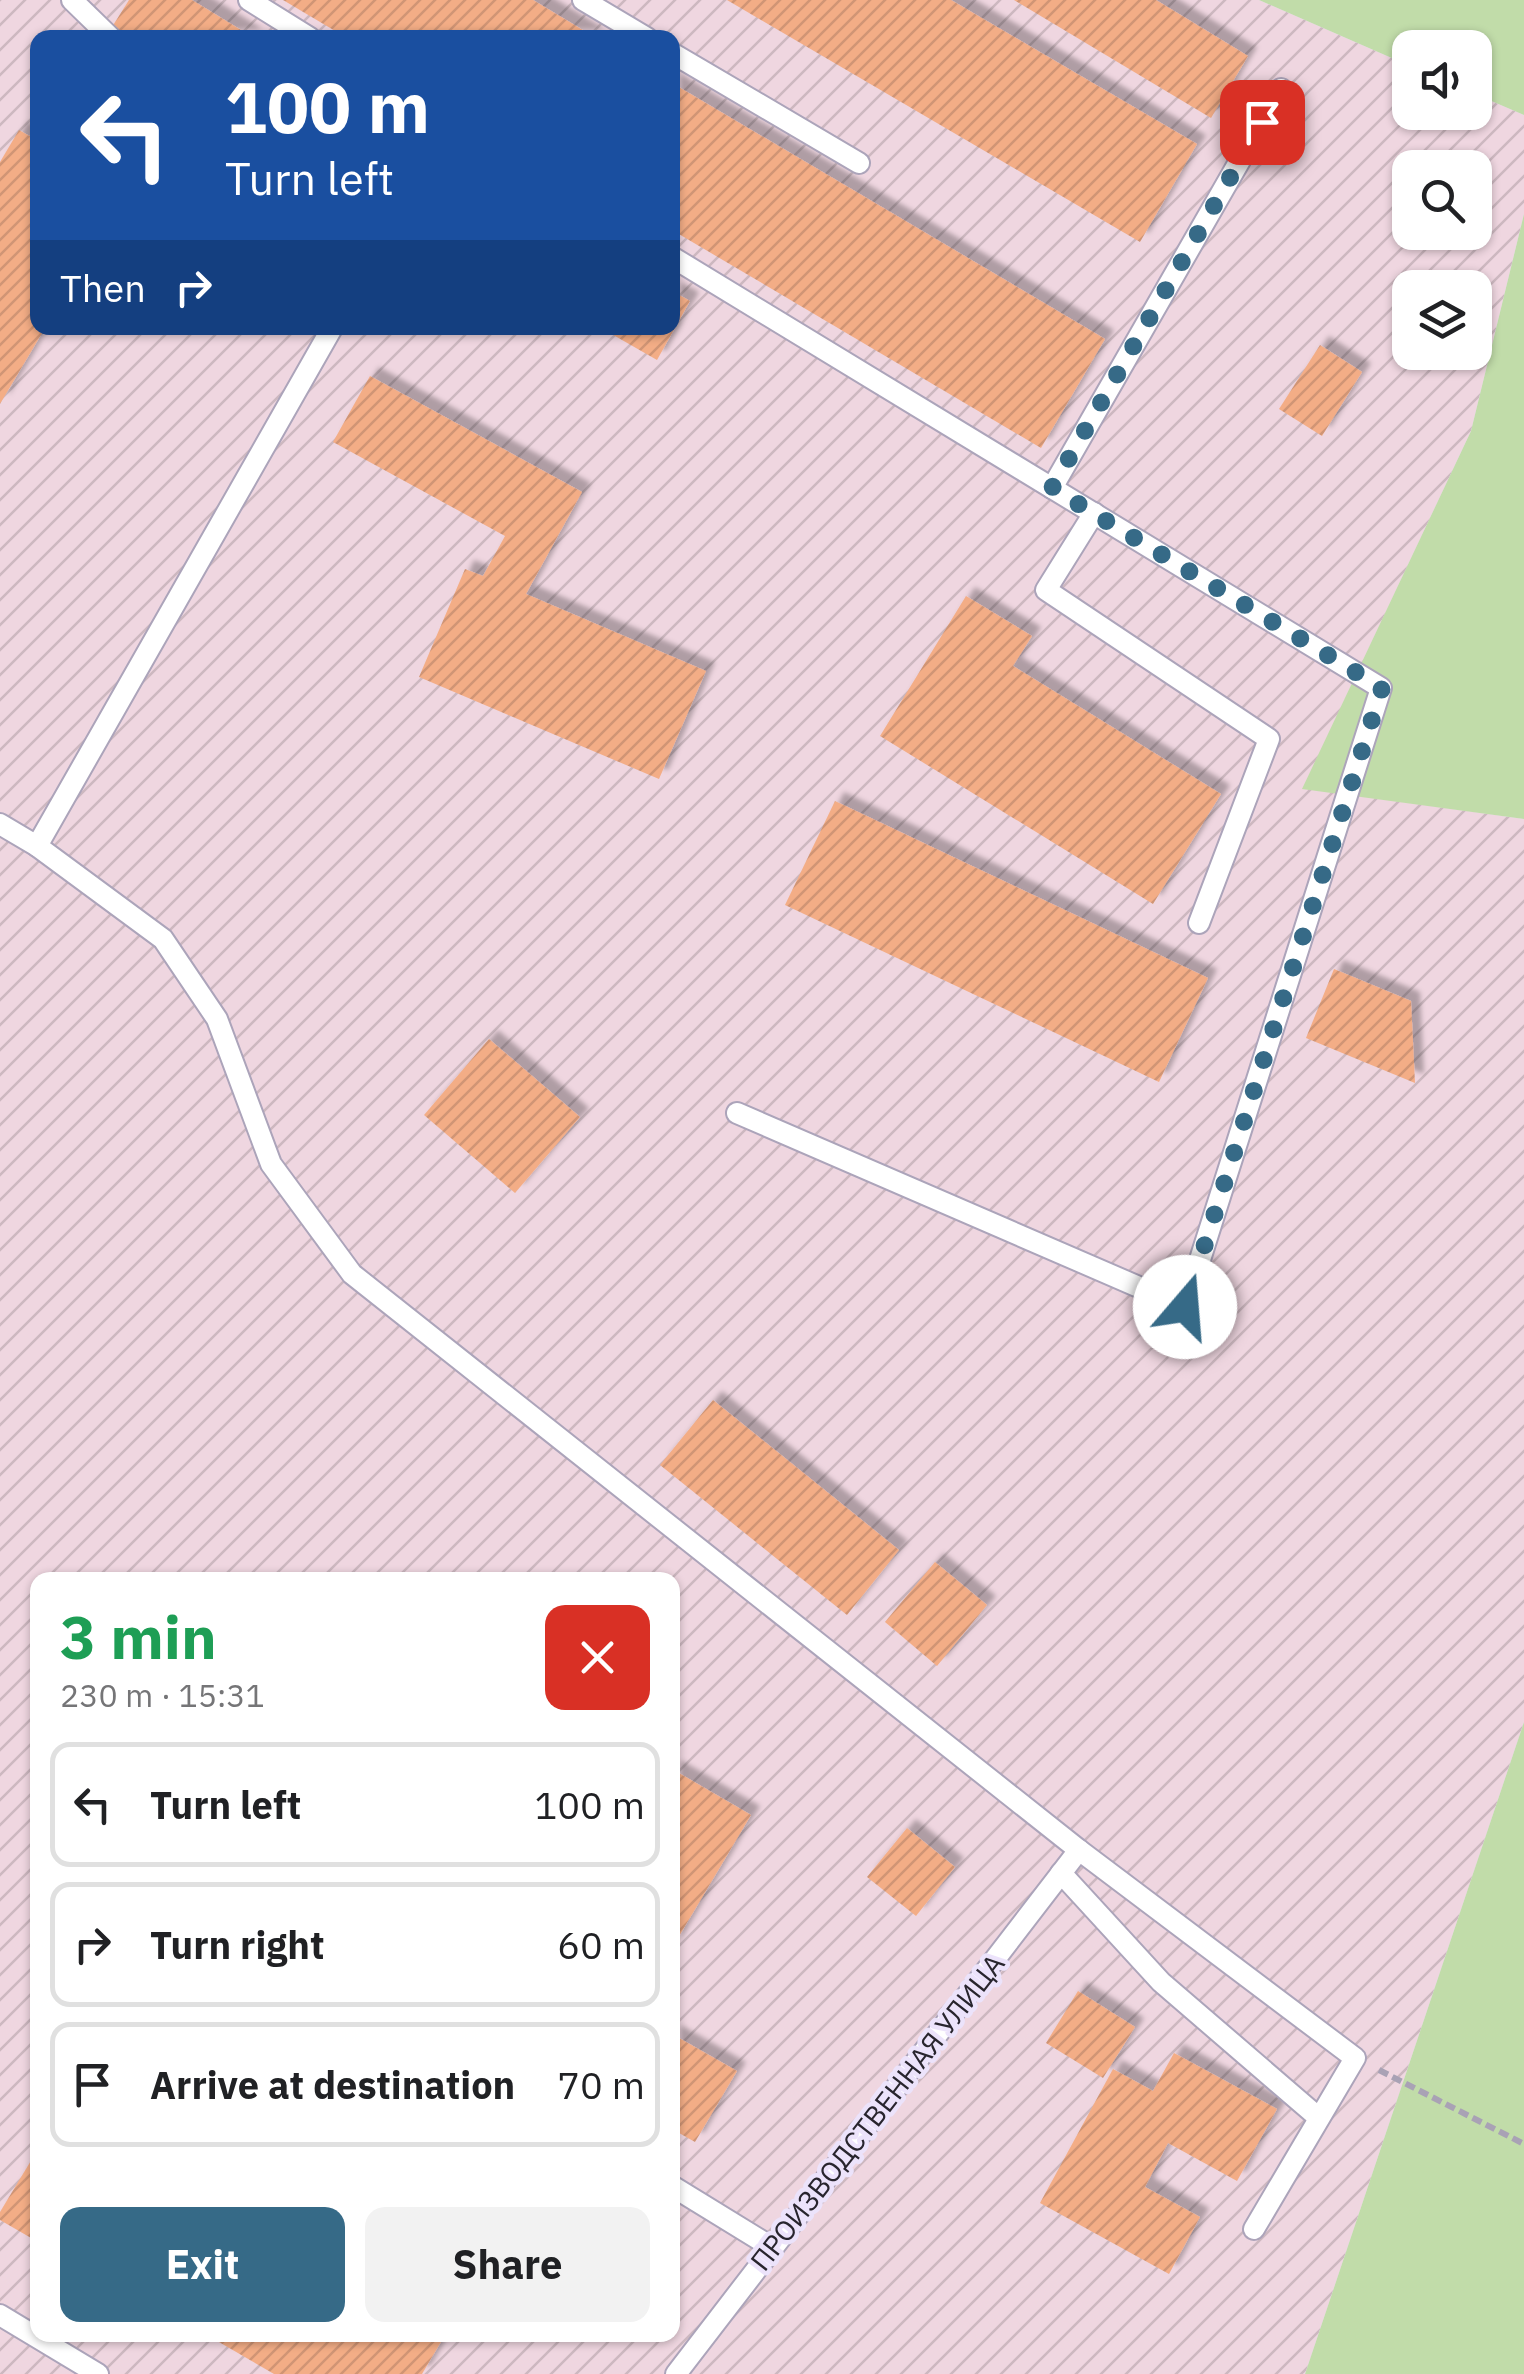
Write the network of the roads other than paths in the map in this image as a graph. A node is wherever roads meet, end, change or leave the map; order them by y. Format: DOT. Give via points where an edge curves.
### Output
graph roads {
  1 [pos="72,0"];
  2 [pos="248,0"];
  3 [pos="583,0"];
  4 [pos="104,30"];
  5 [pos="297,30"];
  6 [pos="634,30"];
  7 [pos="680,58"];
  8 [pos="1281,89"];
  9 [pos="859,163"];
  10 [pos="680,263"];
  11 [pos="328,335"];
  12 [pos="1052,488"];
  13 [pos="1094,513"];
  14 [pos="0,824"];
  15 [pos="37,846"];
  16 [pos="1199,922"];
  17 [pos="737,1113"];
  18 [pos="1078,1850"];
  19 [pos="1062,1872"];
  20 [pos="1319,2118"];
  21 [pos="680,2191"];
  22 [pos="1254,2229"];
  23 [pos="773,2248"];
  24 [pos="0,2316"];
  25 [pos="30,2334"];
  26 [pos="44,2342"];
  27 [pos="98,2374"];
  28 [pos="676,2374"];
  1 -- 4 [label="lane"];
  2 -- 5 [label="lane"];
  3 -- 6 [label="lane"];
  7 -- 9 [label="lane"];
  8 -- 12 [label="lane"];
  10 -- 12 [label="lane"];
  11 -- 15 [label="lane"];
  12 -- 13 [label="lane"];
  13 -- 16 [label="lane" via="1046,590 1269,739"];
  13 -- 17 [label="lane" via="1382,688 1185,1307"];
  14 -- 15 [label="lane"];
  15 -- 18 [label="lane" via="163,939 217,1019 271,1164 352,1274"];
  18 -- 19 [label="lane, ПРОИЗВОДСТВЕННАЯ УЛИЦА"];
  18 -- 20 [label="lane" via="1355,2058"];
  19 -- 20 [label="lane" via="1161,1982"];
  19 -- 23 [label="lane, ПРОИЗВОДСТВЕННАЯ УЛИЦА"];
  20 -- 22 [label="lane"];
  21 -- 23 [label="lane"];
  23 -- 28 [label="lane, ПРОИЗВОДСТВЕННАЯ УЛИЦА"];
  24 -- 25 [label="lane"];
  26 -- 27 [label="lane"];
}
